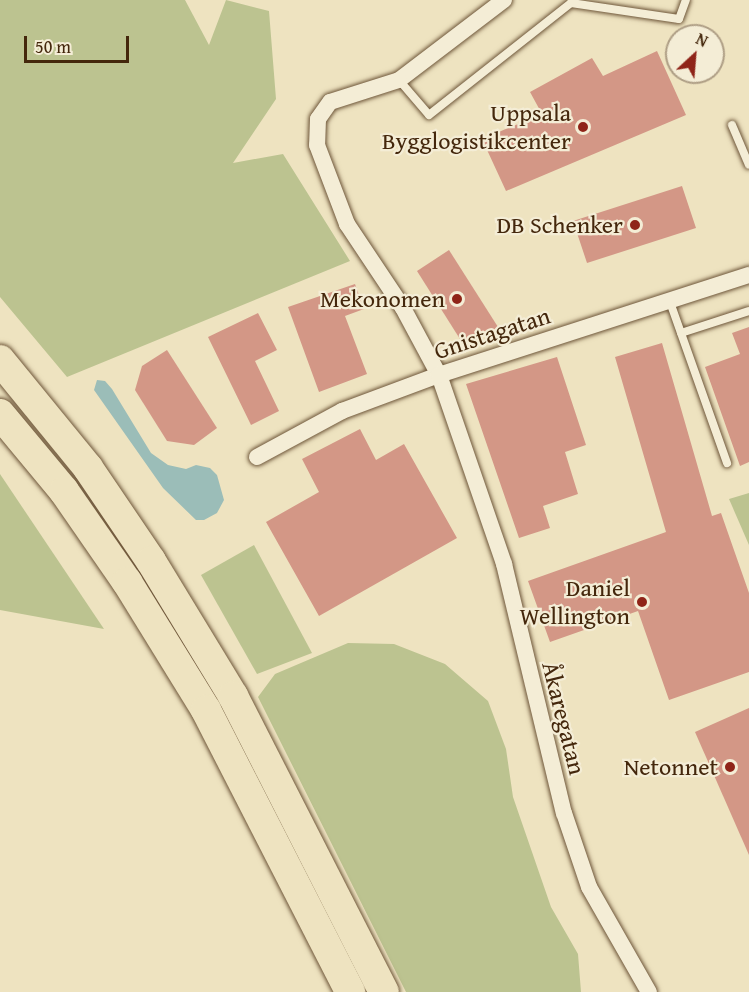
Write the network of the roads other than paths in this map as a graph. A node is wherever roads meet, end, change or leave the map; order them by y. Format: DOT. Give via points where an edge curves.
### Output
graph roads {
  1 [pos="504,0"];
  2 [pos="686,0"];
  3 [pos="399,80"];
  4 [pos="732,125"];
  5 [pos="749,165"];
  6 [pos="749,275"];
  7 [pos="670,302"];
  8 [pos="749,311"];
  9 [pos="681,333"];
  10 [pos="0,360"];
  11 [pos="439,375"];
  12 [pos="0,414"];
  13 [pos="257,457"];
  14 [pos="727,463"];
  15 [pos="350,992"];
  16 [pos="384,992"];
  17 [pos="649,992"];
  1 -- 3 [label="street, Åkaregatan"];
  2 -- 3 [label="lane" via="679,19 571,3 429,115"];
  3 -- 11 [label="street, Åkaregatan" via="330,102 318,120 317,145 347,224 403,308"];
  4 -- 5 [label="lane"];
  6 -- 7 [label="street, Gnistagatan"];
  7 -- 9 [label="lane"];
  7 -- 11 [label="street, Gnistagatan"];
  8 -- 9 [label="lane"];
  9 -- 14 [label="lane"];
  10 -- 16 [label="highway" via="88,468 151,561 233,696"];
  11 -- 13 [label="street, Gnistagatan" via="342,411"];
  11 -- 17 [label="street, Åkaregatan" via="504,564 564,813 589,887"];
  12 -- 15 [label="highway" via="64,491 206,710"];
}
